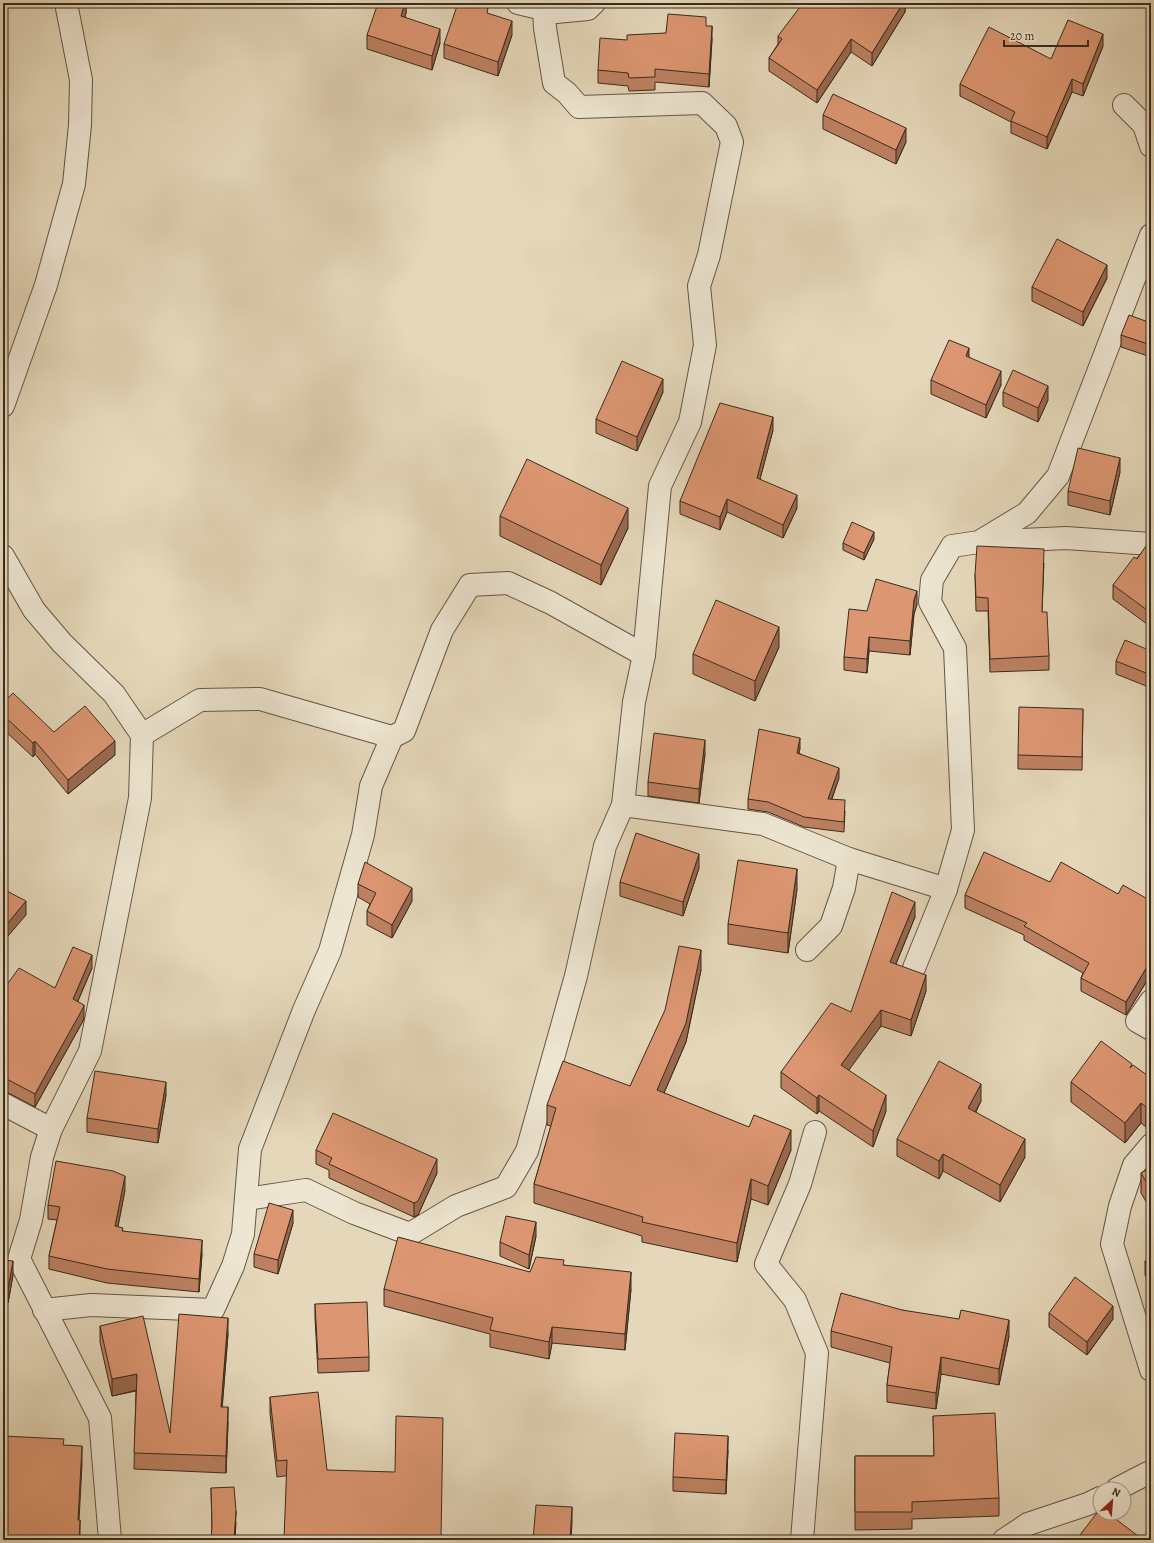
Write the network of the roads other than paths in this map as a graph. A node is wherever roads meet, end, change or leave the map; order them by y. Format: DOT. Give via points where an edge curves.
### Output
graph roads {
  1 [pos="66,3"];
  2 [pos="518,3"];
  3 [pos="594,3"];
  4 [pos="544,9"];
  5 [pos="1124,105"];
  6 [pos="1151,146"];
  7 [pos="1151,235"];
  8 [pos="3,406"];
  9 [pos="979,542"];
  10 [pos="1151,544"];
  11 [pos="3,556"];
  12 [pos="644,655"];
  13 [pos="142,735"];
  14 [pos="392,737"];
  15 [pos="623,806"];
  16 [pos="849,859"];
  17 [pos="946,890"];
  18 [pos="807,950"];
  19 [pos="914,968"];
  20 [pos="1151,1001"];
  21 [pos="1151,1029"];
  22 [pos="3,1104"];
  23 [pos="51,1129"];
  24 [pos="815,1132"];
  25 [pos="1151,1145"];
  26 [pos="246,1199"];
  27 [pos="11,1255"];
  28 [pos="44,1310"];
  29 [pos="1146,1338"];
  30 [pos="1151,1370"];
  31 [pos="1151,1472"];
  32 [pos="1132,1481"];
  33 [pos="1092,1502"];
  34 [pos="110,1540"];
  35 [pos="802,1540"];
  36 [pos="1004,1540"];
  1 -- 8 [label="street" via="81,80 80,125 74,184 46,285"];
  2 -- 4 [label="street"];
  3 -- 4 [label="street" via="588,10 556,12"];
  4 -- 12 [label="street" via="554,83 579,107 702,102 726,126 732,142 709,255 699,286 705,345 690,422 660,486"];
  5 -- 6 [label="street" via="1144,125"];
  7 -- 9 [label="street" via="1058,476 1027,514"];
  9 -- 10 [label="street" via="1066,538"];
  9 -- 17 [label="street" via="952,546 932,580 930,602 955,648 963,830"];
  11 -- 13 [label="street" via="34,610 62,643 114,694"];
  12 -- 14 [label="street" via="551,603 508,583 470,585 442,630 404,731"];
  12 -- 15 [label="street" via="634,702"];
  13 -- 14 [label="street" via="200,700 260,699"];
  13 -- 23 [label="street" via="140,798 90,1051"];
  14 -- 26 [label="street" via="371,786 363,835 330,951 304,1010 250,1149"];
  15 -- 16 [label="street" via="763,824"];
  15 -- 26 [label="street" via="605,846 576,976 526,1151 506,1187 456,1206 410,1234 354,1213 306,1190"];
  16 -- 17 [label="street"];
  16 -- 18 [label="street" via="844,888 831,926"];
  17 -- 19 [label="street"];
  20 -- 21 [label="street" via="1137,1021"];
  22 -- 23 [label="street"];
  23 -- 27 [label="street" via="42,1157 31,1220"];
  24 -- 35 [label="street" via="800,1184 766,1264 795,1300 817,1353"];
  25 -- 29 [label="street" via="1134,1165 1120,1206 1112,1244"];
  26 -- 28 [label="street" via="243,1234 235,1260 213,1310 91,1305"];
  27 -- 28 [label="street"];
  28 -- 34 [label="street" via="100,1418"];
  29 -- 30 [label="street"];
  31 -- 32 [label="street"];
  33 -- 36 [label="street" via="1028,1524"];
}
